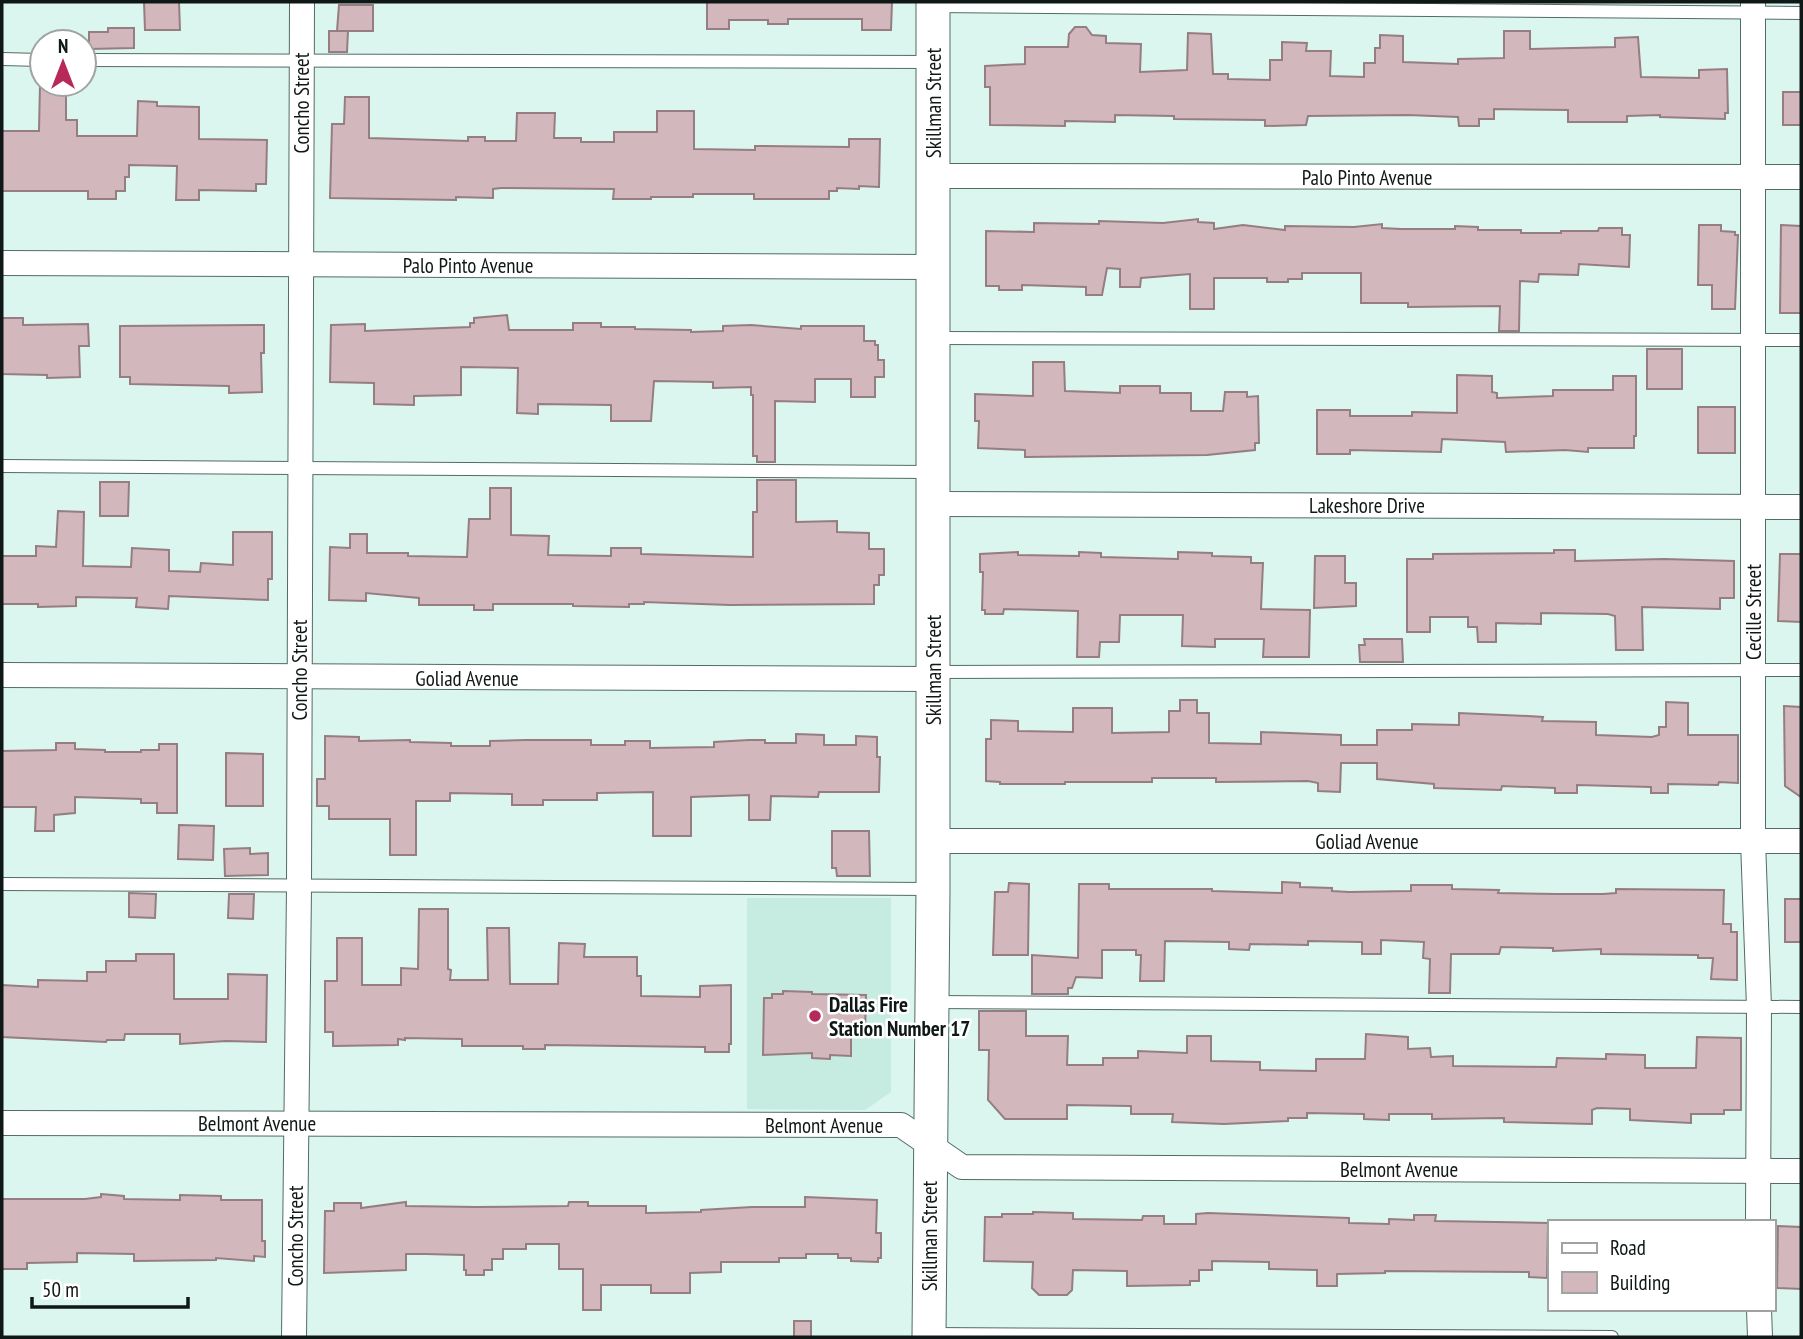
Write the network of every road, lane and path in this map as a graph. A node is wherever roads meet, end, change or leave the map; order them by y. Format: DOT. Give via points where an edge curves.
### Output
graph roads {
  1 [pos="302,2"];
  2 [pos="933,4"];
  3 [pos="1753,8"];
  4 [pos="1801,13"];
  5 [pos="2,60"];
  6 [pos="28,60"];
  7 [pos="98,60"];
  8 [pos="302,60"];
  9 [pos="933,62"];
  10 [pos="933,176"];
  11 [pos="1753,177"];
  12 [pos="1801,177"];
  13 [pos="2,263"];
  14 [pos="301,264"];
  15 [pos="933,267"];
  16 [pos="933,338"];
  17 [pos="1753,340"];
  18 [pos="1801,340"];
  19 [pos="2,466"];
  20 [pos="300,468"];
  21 [pos="933,488"];
  22 [pos="1753,506"];
  23 [pos="1801,507"];
  24 [pos="1753,670"];
  25 [pos="1801,670"];
  26 [pos="2,675"];
  27 [pos="933,675"];
  28 [pos="299,678"];
  29 [pos="933,841"];
  30 [pos="1753,841"];
  31 [pos="1801,841"];
  32 [pos="2,884"];
  33 [pos="299,887"];
  34 [pos="933,890"];
  35 [pos="931,1002"];
  36 [pos="1759,1007"];
  37 [pos="1801,1007"];
  38 [pos="2,1123"];
  39 [pos="296,1124"];
  40 [pos="930,1145"];
  41 [pos="1757,1171"];
  42 [pos="1801,1171"];
  43 [pos="1758,1220"];
  44 [pos="1759,1311"];
  45 [pos="929,1335"];
  46 [pos="294,1337"];
  47 [pos="1612,1337"];
  48 [pos="1760,1337"];
  1 -- 8 [label="street, Concho Street"];
  2 -- 3 [label="lane"];
  2 -- 9 [label="main road, Skillman Street"];
  3 -- 4 [label="lane"];
  3 -- 11 [label="street, Cecille Street"];
  5 -- 6 [label="lane"];
  7 -- 8 [label="lane"];
  8 -- 9 [label="lane"];
  8 -- 14 [label="street, Concho Street"];
  9 -- 10 [label="main road, Skillman Street"];
  10 -- 11 [label="street, Palo Pinto Avenue"];
  10 -- 15 [label="main road, Skillman Street"];
  11 -- 12 [label="street, Palo Pinto Avenue"];
  11 -- 17 [label="street, Cecille Street"];
  13 -- 14 [label="street, Palo Pinto Avenue"];
  14 -- 15 [label="street, Palo Pinto Avenue"];
  14 -- 20 [label="street, Concho Street"];
  15 -- 16 [label="main road, Skillman Street"];
  16 -- 17 [label="lane"];
  16 -- 21 [label="main road, Skillman Street"];
  17 -- 18 [label="lane"];
  17 -- 22 [label="street, Cecille Street"];
  19 -- 20 [label="lane"];
  20 -- 21 [label="lane"];
  20 -- 28 [label="street, Concho Street"];
  21 -- 22 [label="street, Lakeshore Drive"];
  21 -- 27 [label="main road, Skillman Street"];
  22 -- 23 [label="street, Lakeshore Drive"];
  22 -- 24 [label="street, Cecille Street"];
  24 -- 25 [label="lane"];
  24 -- 27 [label="lane"];
  24 -- 30 [label="street, Cecille Street"];
  26 -- 28 [label="street, Goliad Avenue"];
  27 -- 28 [label="street, Goliad Avenue"];
  27 -- 29 [label="main road, Skillman Street"];
  28 -- 33 [label="street, Concho Street"];
  29 -- 30 [label="street, Goliad Avenue"];
  29 -- 34 [label="main road, Skillman Street"];
  30 -- 31 [label="street, Goliad Avenue"];
  30 -- 36 [label="street, Cecille Street"];
  32 -- 33 [label="lane"];
  33 -- 34 [label="lane"];
  33 -- 39 [label="street, Concho Street"];
  34 -- 35 [label="main road, Skillman Street"];
  35 -- 36 [label="lane"];
  35 -- 40 [label="main road, Skillman Street"];
  36 -- 37 [label="lane"];
  36 -- 41 [label="street, Cecille Street"];
  38 -- 39 [label="street, Belmont Avenue"];
  39 -- 40 [label="street, Belmont Avenue" via="901,1125"];
  39 -- 46 [label="street, Concho Street"];
  40 -- 41 [label="street, Belmont Avenue" via="962,1167"];
  40 -- 45 [label="main road, Skillman Street"];
  41 -- 42 [label="street, Belmont Avenue"];
  41 -- 43 [label="street, Cecille Street"];
  44 -- 48 [label="street"];
  45 -- 47 [label="lane"];
}
